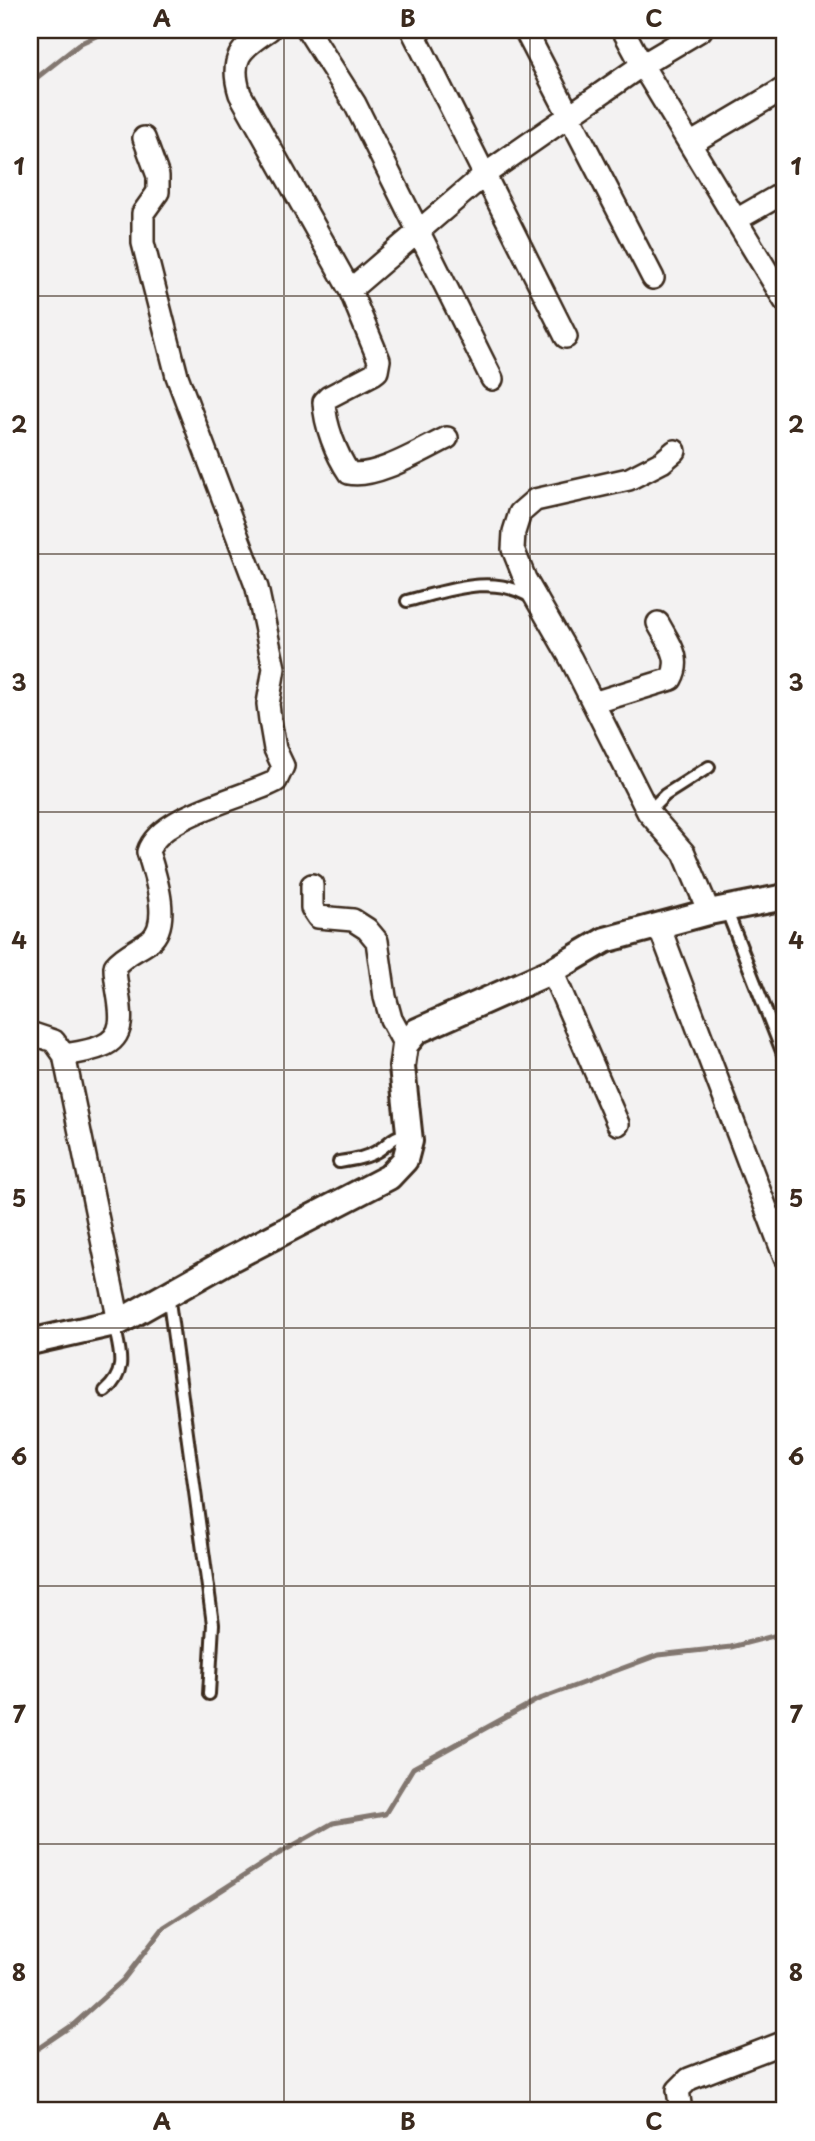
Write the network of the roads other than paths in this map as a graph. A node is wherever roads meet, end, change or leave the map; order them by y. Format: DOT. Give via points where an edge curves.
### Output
graph roads {
  1 [pos="269,30"];
  2 [pos="308,30"];
  3 [pos="412,30"];
  4 [pos="525,30"];
  5 [pos="623,30"];
  6 [pos="701,30"];
  7 [pos="642,65"];
  8 [pos="785,89"];
  9 [pos="569,116"];
  10 [pos="144,138"];
  11 [pos="690,144"];
  12 [pos="484,175"];
  13 [pos="785,192"];
  14 [pos="736,220"];
  15 [pos="419,232"];
  16 [pos="653,278"];
  17 [pos="350,290"];
  18 [pos="785,301"];
  19 [pos="566,337"];
  20 [pos="492,379"];
  21 [pos="447,438"];
  22 [pos="675,452"];
  23 [pos="407,601"];
  24 [pos="541,605"];
  25 [pos="658,623"];
  26 [pos="593,703"];
  27 [pos="709,767"];
  28 [pos="648,812"];
  29 [pos="312,885"];
  30 [pos="785,897"];
  31 [pos="718,910"];
  32 [pos="659,926"];
  33 [pos="552,971"];
  34 [pos="30,1033"];
  35 [pos="405,1045"];
  36 [pos="64,1055"];
  37 [pos="785,1059"];
  38 [pos="618,1124"];
  39 [pos="410,1133"];
  40 [pos="339,1162"];
  41 [pos="785,1258"];
  42 [pos="168,1294"];
  43 [pos="116,1322"];
  44 [pos="30,1342"];
  45 [pos="105,1391"];
  46 [pos="209,1694"];
  47 [pos="785,2042"];
  48 [pos="681,2111"];
  1 -- 17 [label="street" via="241,50 234,77"];
  2 -- 15 [label="street" via="355,104"];
  3 -- 12 [label="street"];
  4 -- 9 [label="street"];
  5 -- 7 [label="street"];
  6 -- 7 [label="street"];
  7 -- 9 [label="street"];
  7 -- 11 [label="street"];
  8 -- 11 [label="street"];
  9 -- 12 [label="street"];
  9 -- 16 [label="street"];
  10 -- 36 [label="street" via="158,176 158,192 143,213 143,243 177,376 257,588 274,668 270,720 283,766 276,780 204,808 151,843 148,852 162,918 159,931 115,966 121,1025 115,1038 102,1047"];
  11 -- 14 [label="street"];
  12 -- 15 [label="street"];
  12 -- 19 [label="street"];
  13 -- 14 [label="street"];
  14 -- 18 [label="street"];
  15 -- 17 [label="street"];
  15 -- 20 [label="street"];
  17 -- 21 [label="street" via="379,360 377,371 324,402 343,464 359,475"];
  22 -- 24 [label="street" via="629,479 535,500 520,513 513,549"];
  23 -- 24 [label="lane" via="491,585 526,594"];
  24 -- 26 [label="street"];
  25 -- 26 [label="street" via="677,661 671,679"];
  26 -- 28 [label="street"];
  27 -- 28 [label="lane" via="665,795"];
  28 -- 31 [label="street" via="684,853"];
  29 -- 35 [label="street" via="312,908 318,916 353,920 377,941 385,997"];
  30 -- 31 [label="street"];
  31 -- 32 [label="street"];
  31 -- 37 [label="lane"];
  32 -- 33 [label="street" via="605,940"];
  32 -- 41 [label="street"];
  33 -- 35 [label="street" via="417,1031"];
  33 -- 38 [label="street"];
  34 -- 36 [label="street" via="54,1041"];
  35 -- 39 [label="street" via="401,1067"];
  36 -- 43 [label="street"];
  39 -- 40 [label="lane" via="396,1136 361,1158"];
  39 -- 42 [label="street" via="405,1160 390,1177"];
  42 -- 43 [label="street"];
  42 -- 46 [label="lane" via="213,1624"];
  43 -- 44 [label="street"];
  43 -- 45 [label="lane" via="121,1368 117,1381"];
  47 -- 48 [label="street" via="689,2079 678,2090"];
}
